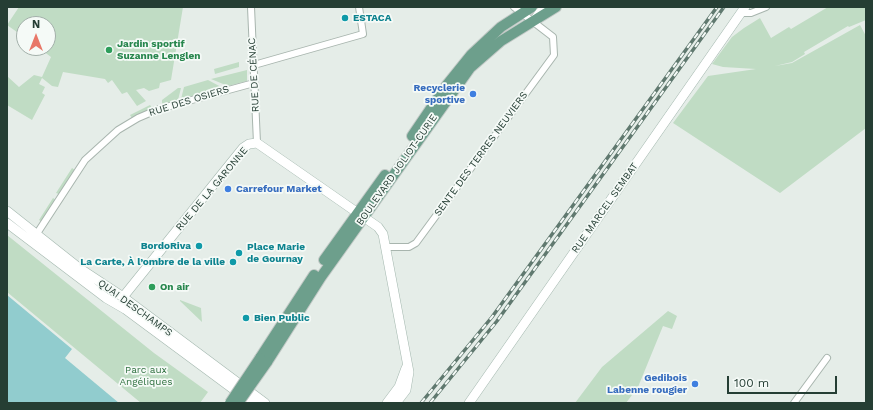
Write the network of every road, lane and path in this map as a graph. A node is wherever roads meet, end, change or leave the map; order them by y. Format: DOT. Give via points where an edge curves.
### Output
graph roads {
  1 [pos="251,7"];
  2 [pos="359,7"];
  3 [pos="532,7"];
  4 [pos="546,7"];
  5 [pos="556,7"];
  6 [pos="766,7"];
  7 [pos="518,10"];
  8 [pos="743,10"];
  9 [pos="531,21"];
  10 [pos="254,65"];
  11 [pos="254,83"];
  12 [pos="257,143"];
  13 [pos="7,211"];
  14 [pos="361,215"];
  15 [pos="7,223"];
  16 [pos="36,235"];
  17 [pos="386,247"];
  18 [pos="72,272"];
  19 [pos="123,297"];
  20 [pos="124,310"];
  21 [pos="827,358"];
  22 [pos="264,360"];
  23 [pos="407,365"];
  24 [pos="230,403"];
  25 [pos="238,403"];
  26 [pos="252,403"];
  27 [pos="265,403"];
  28 [pos="387,403"];
  29 [pos="396,403"];
  30 [pos="469,403"];
  31 [pos="794,403"];
  1 -- 10 [label="street, RUE DE CÉNAC"];
  2 -- 10 [label="street" via="363,34"];
  3 -- 7 [label="main road, BOULEVARD JOLIOT-CURIE"];
  4 -- 9 [label="street"];
  5 -- 9 [label="main road, BOULEVARD JOLIOT-CURIE"];
  6 -- 8 [label="street" via="751,13"];
  7 -- 9 [label="street"];
  7 -- 14 [label="main road, BOULEVARD JOLIOT-CURIE" via="461,66"];
  8 -- 30 [label="main road, RUE MARCEL SEMBAT"];
  9 -- 14 [label="main road, BOULEVARD JOLIOT-CURIE" via="496,45 470,68"];
  9 -- 17 [label="street, SENTE DES TERRES NEUVIERS" via="553,37 554,55 416,243 409,247"];
  10 -- 11 [label="street, RUE DE CÉNAC"];
  11 -- 12 [label="street, RUE DE CÉNAC"];
  11 -- 16 [label="street, RUE DES OSIERS" via="159,109 118,130 85,160"];
  12 -- 14 [label="main road, RUE DE LA GARONNE"];
  12 -- 19 [label="main road, RUE DE LA GARONNE" via="244,148"];
  13 -- 16 [label="main road, QUAI DESCHAMPS"];
  14 -- 17 [label="main road, RUE DE LA GARONNE" via="380,229"];
  14 -- 22 [label="main road, BOULEVARD JOLIOT-CURIE"];
  15 -- 18 [label="main road, QUAI DESCHAMPS"];
  16 -- 19 [label="main road, QUAI DESCHAMPS"];
  17 -- 23 [label="main road, RUE DE LA GARONNE"];
  18 -- 19 [label="main road" via="112,295"];
  18 -- 20 [label="main road, QUAI DESCHAMPS"];
  19 -- 20 [label="main road"];
  19 -- 27 [label="main road, QUAI DESCHAMPS"];
  20 -- 26 [label="main road, QUAI DESCHAMPS"];
  21 -- 31 [label="street"];
  22 -- 24 [label="main road, bridge"];
  22 -- 25 [label="main road, bridge"];
  23 -- 28 [label="main road" via="399,387"];
  23 -- 29 [label="main road, RUE DE LA GARONNE" via="408,384"];
}
